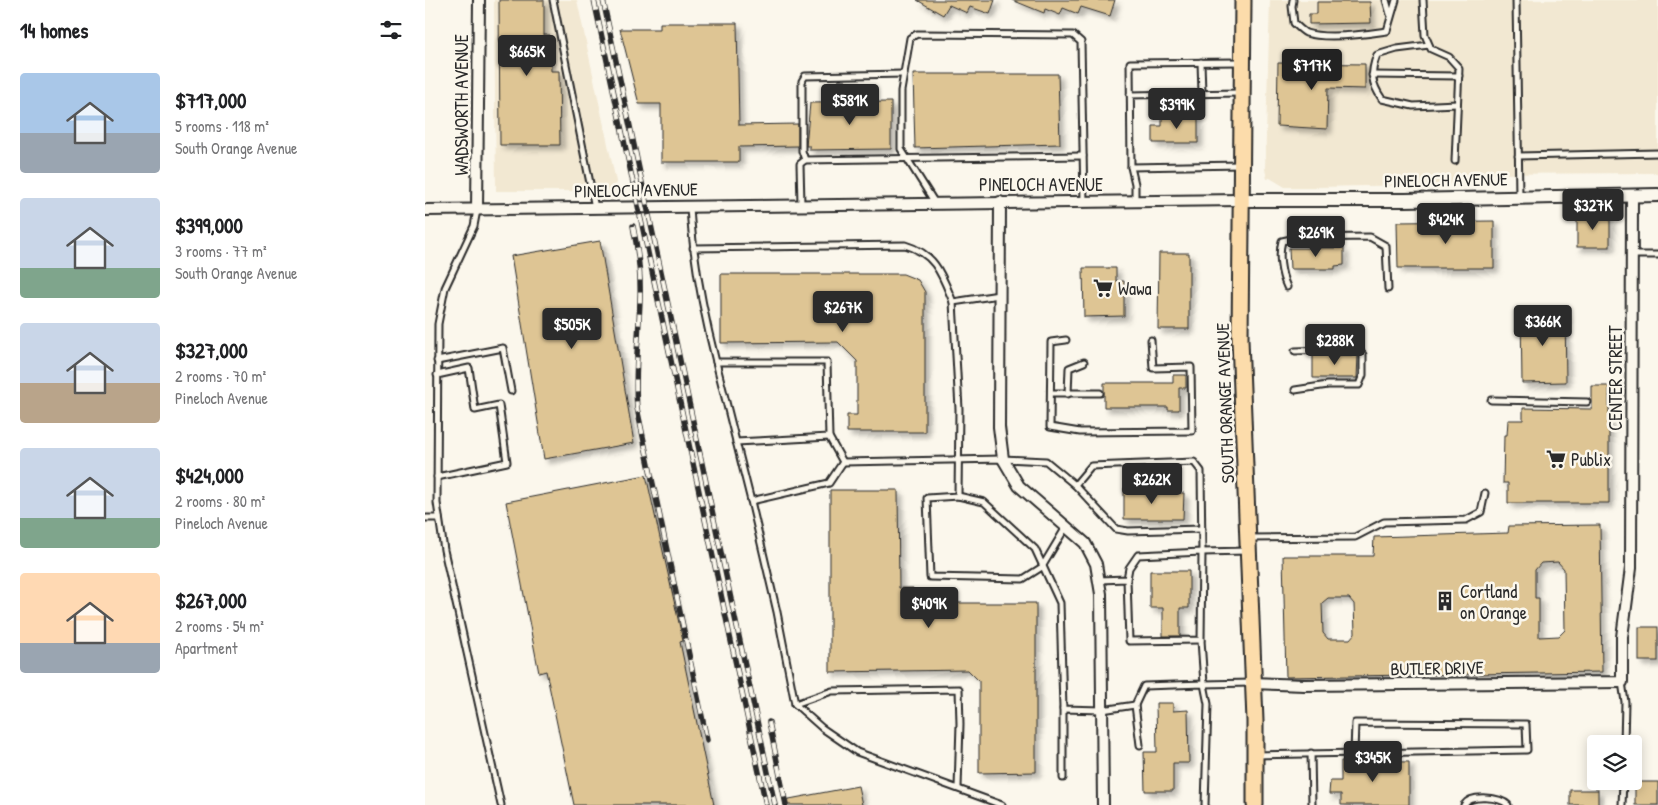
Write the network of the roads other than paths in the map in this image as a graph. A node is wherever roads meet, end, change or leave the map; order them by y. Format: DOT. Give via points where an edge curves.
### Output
graph roads {
  1 [pos="479,0"];
  2 [pos="553,0"];
  3 [pos="1243,0"];
  4 [pos="1293,0"];
  5 [pos="1386,0"];
  6 [pos="1396,0"];
  7 [pos="1423,0"];
  8 [pos="1516,0"];
  9 [pos="1391,17"];
  10 [pos="1429,45"];
  11 [pos="1201,62"];
  12 [pos="1243,62"];
  13 [pos="904,74"];
  14 [pos="1372,75"];
  15 [pos="1459,76"];
  16 [pos="1202,93"];
  17 [pos="1243,93"];
  18 [pos="1130,95"];
  19 [pos="1457,104"];
  20 [pos="1658,153"];
  21 [pos="1083,156"];
  22 [pos="1518,156"];
  23 [pos="805,160"];
  24 [pos="908,160"];
  25 [pos="1455,161"];
  26 [pos="1242,165"];
  27 [pos="1131,167"];
  28 [pos="1658,194"];
  29 [pos="1632,195"];
  30 [pos="1519,196"];
  31 [pos="1241,200"];
  32 [pos="1000,202"];
  33 [pos="1084,202"];
  34 [pos="1135,202"];
  35 [pos="935,203"];
  36 [pos="801,204"];
  37 [pos="690,206"];
  38 [pos="595,209"];
  39 [pos="425,210"];
  40 [pos="477,210"];
  41 [pos="693,248"];
  42 [pos="1632,255"];
  43 [pos="1658,255"];
  44 [pos="1287,287"];
  45 [pos="1388,289"];
  46 [pos="1000,295"];
  47 [pos="953,302"];
  48 [pos="1066,340"];
  49 [pos="1151,340"];
  50 [pos="1295,351"];
  51 [pos="437,361"];
  52 [pos="716,362"];
  53 [pos="1084,362"];
  54 [pos="437,375"];
  55 [pos="1295,390"];
  56 [pos="511,391"];
  57 [pos="1051,393"];
  58 [pos="1100,393"];
  59 [pos="1068,394"];
  60 [pos="1491,400"];
  61 [pos="1587,402"];
  62 [pos="829,437"];
  63 [pos="736,442"];
  64 [pos="1003,459"];
  65 [pos="958,460"];
  66 [pos="843,462"];
  67 [pos="437,477"];
  68 [pos="1075,484"];
  69 [pos="1485,492"];
  70 [pos="958,496"];
  71 [pos="751,501"];
  72 [pos="425,518"];
  73 [pos="439,518"];
  74 [pos="1066,526"];
  75 [pos="1202,529"];
  76 [pos="1248,544"];
  77 [pos="1202,552"];
  78 [pos="1042,567"];
  79 [pos="1127,579"];
  80 [pos="1098,580"];
  81 [pos="1201,640"];
  82 [pos="1253,682"];
  83 [pos="1622,682"];
  84 [pos="1204,684"];
  85 [pos="795,704"];
  86 [pos="1135,705"];
  87 [pos="1063,709"];
  88 [pos="1102,710"];
  89 [pos="1624,735"];
  90 [pos="1140,745"];
  91 [pos="1354,752"];
  92 [pos="1311,753"];
  93 [pos="1255,755"];
  94 [pos="1063,778"];
  95 [pos="958,788"];
  96 [pos="1623,790"];
  97 [pos="501,805"];
  98 [pos="1002,805"];
  99 [pos="1103,805"];
  100 [pos="1205,805"];
  101 [pos="1255,805"];
  102 [pos="1312,805"];
  103 [pos="1464,805"];
  104 [pos="1508,805"];
  105 [pos="1622,805"];
  1 -- 40 [label="street, WADSWORTH AVENUE"];
  2 -- 38 [label="lane"];
  3 -- 12 [label="main road, SOUTH ORANGE AVENUE"];
  4 -- 9 [label="lane" via="1294,22 1305,32 1366,34 1387,31"];
  5 -- 9 [label="lane"];
  6 -- 9 [label="lane"];
  7 -- 10 [label="lane" via="1425,35"];
  8 -- 22 [label="lane"];
  10 -- 14 [label="lane" via="1377,55"];
  10 -- 15 [label="lane" via="1449,57 1459,68"];
  11 -- 12 [label="lane"];
  11 -- 16 [label="lane"];
  11 -- 18 [label="lane" via="1130,63"];
  12 -- 17 [label="main road, SOUTH ORANGE AVENUE"];
  13 -- 21 [label="lane" via="910,38 917,34 1073,35 1081,42"];
  13 -- 23 [label="lane" via="805,76 802,81 802,151"];
  13 -- 24 [label="lane" via="901,149"];
  14 -- 15 [label="lane"];
  14 -- 19 [label="lane" via="1373,86 1382,99 1413,106"];
  15 -- 19 [label="lane"];
  16 -- 17 [label="lane"];
  16 -- 18 [label="lane"];
  17 -- 26 [label="main road, SOUTH ORANGE AVENUE"];
  18 -- 27 [label="lane"];
  19 -- 25 [label="lane"];
  20 -- 22 [label="lane"];
  21 -- 24 [label="lane"];
  21 -- 33 [label="lane"];
  22 -- 30 [label="lane"];
  23 -- 24 [label="lane"];
  23 -- 36 [label="lane" via="800,164"];
  24 -- 35 [label="lane"];
  26 -- 27 [label="lane"];
  26 -- 31 [label="main road, SOUTH ORANGE AVENUE"];
  27 -- 34 [label="lane"];
  28 -- 29 [label="street, PINELOCH AVENUE"];
  29 -- 30 [label="street, PINELOCH AVENUE"];
  29 -- 42 [label="street, CENTER STREET"];
  30 -- 31 [label="street, PINELOCH AVENUE"];
  31 -- 34 [label="street, PINELOCH AVENUE"];
  31 -- 76 [label="main road, SOUTH ORANGE AVENUE" via="1241,348"];
  32 -- 33 [label="street, PINELOCH AVENUE"];
  32 -- 35 [label="street, PINELOCH AVENUE"];
  32 -- 46 [label="street"];
  33 -- 34 [label="street, PINELOCH AVENUE"];
  35 -- 36 [label="street, PINELOCH AVENUE"];
  36 -- 37 [label="street, PINELOCH AVENUE"];
  37 -- 38 [label="street, PINELOCH AVENUE"];
  37 -- 41 [label="lane"];
  38 -- 40 [label="street, PINELOCH AVENUE"];
  39 -- 40 [label="street, PINELOCH AVENUE"];
  40 -- 51 [label="lane" via="474,226 445,288 438,324"];
  41 -- 47 [label="lane" via="905,245 918,249 938,266"];
  41 -- 52 [label="lane"];
  42 -- 43 [label="lane"];
  42 -- 83 [label="street, CENTER STREET" via="1631,568 1622,637"];
  44 -- 45 [label="lane" via="1282,277 1282,241 1370,237 1386,246"];
  46 -- 47 [label="lane"];
  46 -- 64 [label="street" via="999,427"];
  47 -- 65 [label="lane" via="959,409"];
  48 -- 57 [label="lane" via="1051,342"];
  49 -- 57 [label="lane" via="1153,368 1191,367 1192,431 1080,432 1051,427"];
  50 -- 55 [label="lane" via="1358,350 1363,355 1363,375 1359,385"];
  51 -- 54 [label="lane"];
  51 -- 56 [label="lane" via="503,348"];
  52 -- 62 [label="lane" via="827,362"];
  52 -- 63 [label="lane"];
  53 -- 59 [label="lane" via="1069,368"];
  54 -- 67 [label="lane"];
  54 -- 67 [label="lane" via="469,368 475,410 499,405 507,462"];
  57 -- 59 [label="lane"];
  58 -- 59 [label="lane"];
  60 -- 61 [label="lane"];
  62 -- 63 [label="lane"];
  62 -- 66 [label="lane"];
  63 -- 71 [label="lane"];
  64 -- 65 [label="lane"];
  64 -- 68 [label="lane" via="1046,461"];
  64 -- 74 [label="street" via="1019,486"];
  65 -- 66 [label="lane"];
  65 -- 70 [label="lane"];
  66 -- 71 [label="lane" via="829,483"];
  67 -- 73 [label="lane"];
  68 -- 75 [label="lane" via="1117,529"];
  68 -- 75 [label="lane" via="1091,466 1194,462 1201,471"];
  69 -- 76 [label="lane" via="1481,512 1466,520 1384,522 1355,536"];
  70 -- 78 [label="lane" via="984,502 1035,549"];
  70 -- 78 [label="lane" via="927,498 930,577 1023,579"];
  71 -- 85 [label="lane"];
  72 -- 73 [label="lane"];
  73 -- 97 [label="lane" via="443,550"];
  74 -- 78 [label="lane"];
  74 -- 80 [label="street" via="1085,542 1096,564"];
  75 -- 77 [label="lane"];
  76 -- 77 [label="lane"];
  76 -- 82 [label="main road, SOUTH ORANGE AVENUE"];
  77 -- 79 [label="lane" via="1138,555 1129,568"];
  77 -- 81 [label="lane"];
  78 -- 87 [label="lane" via="1059,603"];
  79 -- 80 [label="lane"];
  79 -- 81 [label="lane" via="1129,641"];
  80 -- 88 [label="street" via="1101,594"];
  81 -- 84 [label="lane"];
  82 -- 83 [label="street, BUTLER DRIVE" via="1313,685"];
  82 -- 84 [label="lane"];
  82 -- 93 [label="main road, SOUTH ORANGE AVENUE"];
  83 -- 89 [label="lane"];
  84 -- 86 [label="lane" via="1144,686"];
  84 -- 100 [label="lane" via="1208,704"];
  85 -- 95 [label="lane" via="857,752"];
  85 -- 95 [label="lane" via="832,691 959,689"];
  86 -- 88 [label="lane"];
  86 -- 90 [label="lane"];
  87 -- 88 [label="lane"];
  87 -- 94 [label="lane"];
  88 -- 99 [label="street"];
  91 -- 91 [label="lane" via="1355,723 1526,724 1527,750"];
  91 -- 92 [label="lane"];
  92 -- 93 [label="lane"];
  92 -- 102 [label="lane"];
  93 -- 101 [label="main road, SOUTH ORANGE AVENUE"];
  95 -- 98 [label="lane"];
  96 -- 105 [label="lane"];
  103 -- 104 [label="lane" via="1476,798 1500,799"];
}
